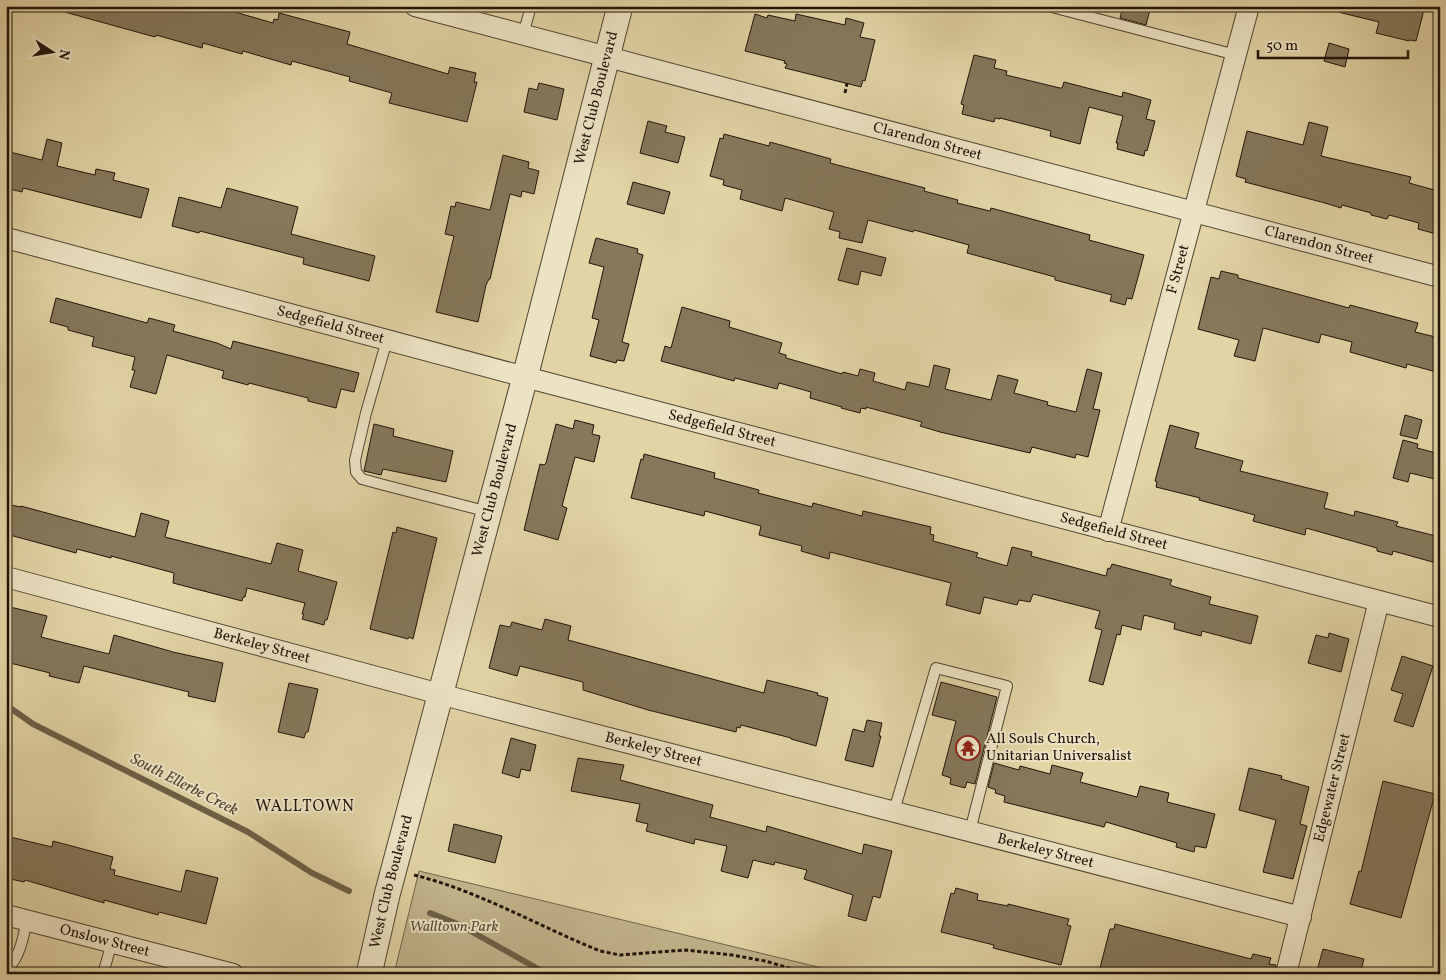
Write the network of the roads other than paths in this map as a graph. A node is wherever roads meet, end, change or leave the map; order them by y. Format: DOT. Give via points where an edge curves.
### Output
graph roads {
  1 [pos="416,6"];
  2 [pos="531,6"];
  3 [pos="620,6"];
  4 [pos="1048,6"];
  5 [pos="1249,6"];
  6 [pos="523,35"];
  7 [pos="1236,55"];
  8 [pos="606,57"];
  9 [pos="1193,213"];
  10 [pos="6,238"];
  11 [pos="1440,277"];
  12 [pos="387,340"];
  13 [pos="525,377"];
  14 [pos="489,512"];
  15 [pos="1108,531"];
  16 [pos="6,577"];
  17 [pos="1379,601"];
  18 [pos="1440,617"];
  19 [pos="440,694"];
  20 [pos="894,812"];
  21 [pos="970,831"];
  22 [pos="6,915"];
  23 [pos="1301,917"];
  24 [pos="27,920"];
  25 [pos="112,942"];
  26 [pos="6,972"];
  27 [pos="103,974"];
  28 [pos="233,974"];
  29 [pos="369,974"];
  30 [pos="1286,974"];
  1 -- 6 [label="street, Clarendon Street"];
  2 -- 6 [label="lane"];
  3 -- 8 [label="street, West Club Boulevard"];
  4 -- 7 [label="lane"];
  5 -- 7 [label="street, F Street"];
  6 -- 8 [label="street, Clarendon Street"];
  7 -- 9 [label="street, F Street"];
  8 -- 9 [label="street, Clarendon Street"];
  8 -- 13 [label="street, West Club Boulevard"];
  9 -- 11 [label="street, Clarendon Street"];
  9 -- 15 [label="street, F Street"];
  10 -- 12 [label="street, Sedgefield Street"];
  12 -- 13 [label="street, Sedgefield Street"];
  12 -- 14 [label="lane" via="366,413 355,460 356,472 362,479"];
  13 -- 14 [label="street, West Club Boulevard"];
  13 -- 15 [label="street, Sedgefield Street"];
  14 -- 19 [label="street, West Club Boulevard"];
  15 -- 17 [label="street, Sedgefield Street"];
  16 -- 19 [label="street, Berkeley Street"];
  17 -- 18 [label="street, Sedgefield Street"];
  17 -- 23 [label="street, Edgewater Street"];
  19 -- 20 [label="street, Berkeley Street"];
  19 -- 29 [label="street, West Club Boulevard"];
  20 -- 21 [label="street, Berkeley Street"];
  20 -- 21 [label="lane" via="936,668 1007,686"];
  21 -- 23 [label="street, Berkeley Street"];
  22 -- 24 [label="street, Onslow Street"];
  23 -- 30 [label="street, Edgewater Street"];
  24 -- 25 [label="street, Onslow Street"];
  24 -- 26 [label="lane" via="22,946"];
  25 -- 27 [label="lane"];
  25 -- 28 [label="street, Onslow Street"];
}
